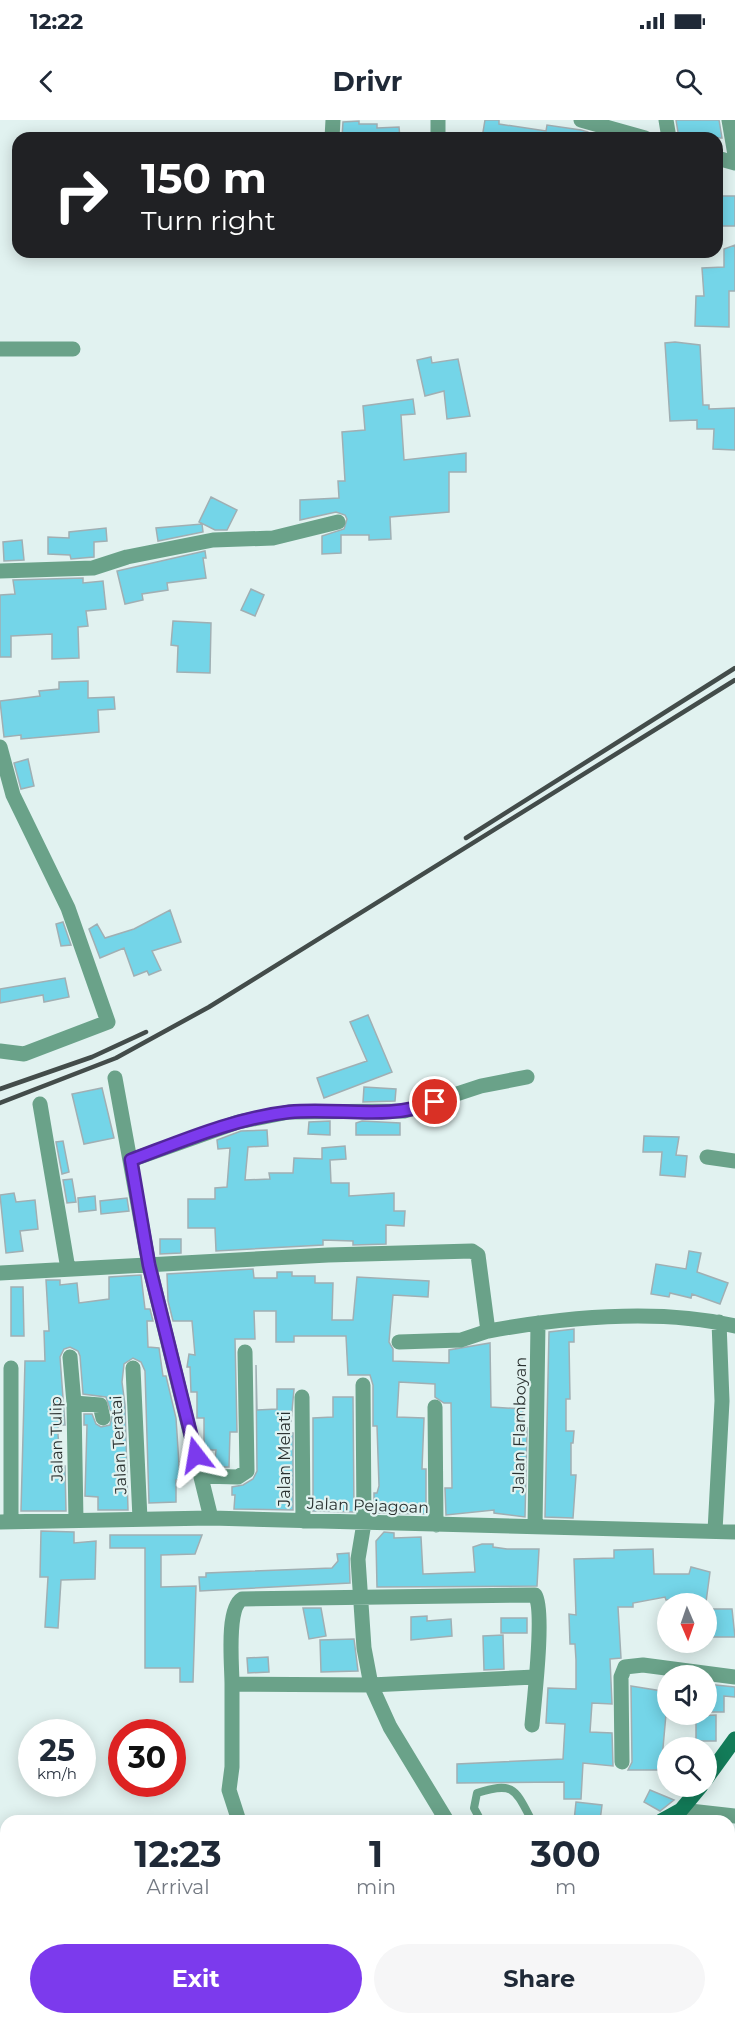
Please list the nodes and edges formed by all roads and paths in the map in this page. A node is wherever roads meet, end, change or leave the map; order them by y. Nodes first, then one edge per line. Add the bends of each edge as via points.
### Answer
1 (581, 120) edge
2 (729, 120) edge
3 (624, 132) edge
4 (735, 155) edge
5 (0, 349) edge
6 (74, 349) dead end
7 (338, 522) dead end
8 (0, 571) edge
9 (0, 747) edge
10 (0, 1051) edge
11 (527, 1077) dead end
12 (115, 1078) dead end
13 (40, 1104) dead end
14 (707, 1157) dead end
15 (131, 1160) junction
16 (735, 1161) edge
17 (149, 1265) junction
18 (68, 1269) junction
19 (0, 1273) edge
20 (719, 1322) junction
21 (538, 1323) junction
22 (735, 1326) edge
23 (488, 1331) junction
24 (399, 1342) dead end
25 (245, 1352) dead end
26 (70, 1357) dead end
27 (11, 1368) dead end
28 (133, 1368) dead end
29 (363, 1385) dead end
30 (302, 1397) dead end
31 (74, 1403) junction
32 (435, 1407) dead end
33 (103, 1418) dead end
34 (201, 1476) junction
35 (211, 1518) junction
36 (140, 1519) junction
37 (76, 1521) junction
38 (303, 1521) junction
39 (6, 1522) edge
40 (364, 1523) junction
41 (436, 1525) junction
42 (535, 1527) junction
43 (715, 1531) junction
44 (735, 1532) edge
45 (359, 1596) junction
46 (535, 1677) junction
47 (735, 1677) edge
48 (232, 1684) junction
49 (371, 1685) junction
50 (532, 1725) dead end
51 (735, 1739) edge
52 (622, 1762) dead end
53 (717, 1764) edge
54 (692, 1797) edge
55 (681, 1810) junction
56 (236, 1815) edge
57 (443, 1815) edge
58 (477, 1815) edge
59 (529, 1815) edge
60 (672, 1815) edge
61 (726, 1815) edge

1 - 3 street
2 - 4 street
5 - 6 street
7 - 8 street via 273,538 213,540 93,568
9 - 10 street via 13,795 68,908 108,1022 24,1054
11 - 15 street via 481,1086 405,1111 289,1112 238,1122
12 - 15 street
13 - 18 street
14 - 16 street
15 - 17 street
17 - 18 street
17 - 23 street via 472,1251 478,1255
17 - 34 street
18 - 19 street
20 - 21 street via 657,1315
20 - 22 street
20 - 43 street via 722,1401
21 - 23 street
21 - 42 street, Jalan Flamboyan
23 - 24 street via 461,1340
25 - 34 street via 247,1471 238,1477
26 - 31 street, Jalan Tulip
27 - 39 street
28 - 36 street, Jalan Teratai
29 - 40 street
30 - 38 street, Jalan Melati
31 - 33 street via 100,1405
31 - 37 street, Jalan Tulip
32 - 41 street
34 - 35 street
35 - 36 street, Jalan Pejagoan
35 - 38 street, Jalan Pejagoan
36 - 37 street, Jalan Pejagoan
37 - 39 street, Jalan Pejagoan
38 - 40 street, Jalan Pejagoan
40 - 41 street, Jalan Pejagoan
40 - 45 street via 358,1544
41 - 42 street, Jalan Pejagoan
42 - 43 street, Jalan Pejagoan
43 - 44 street, Jalan Pejagoan
45 - 46 street via 535,1595 539,1607
45 - 48 street via 242,1599 236,1603 232,1616
45 - 49 street
46 - 49 street
46 - 50 street
47 - 52 street via 643,1665 625,1667 621,1677
48 - 49 street
48 - 56 street via 229,1790
49 - 57 street via 390,1727
51 - 53 main road
54 - 55 main road
55 - 60 main road
55 - 61 street
58 - 59 lane via 474,1808 477,1793 499,1786 517,1792

